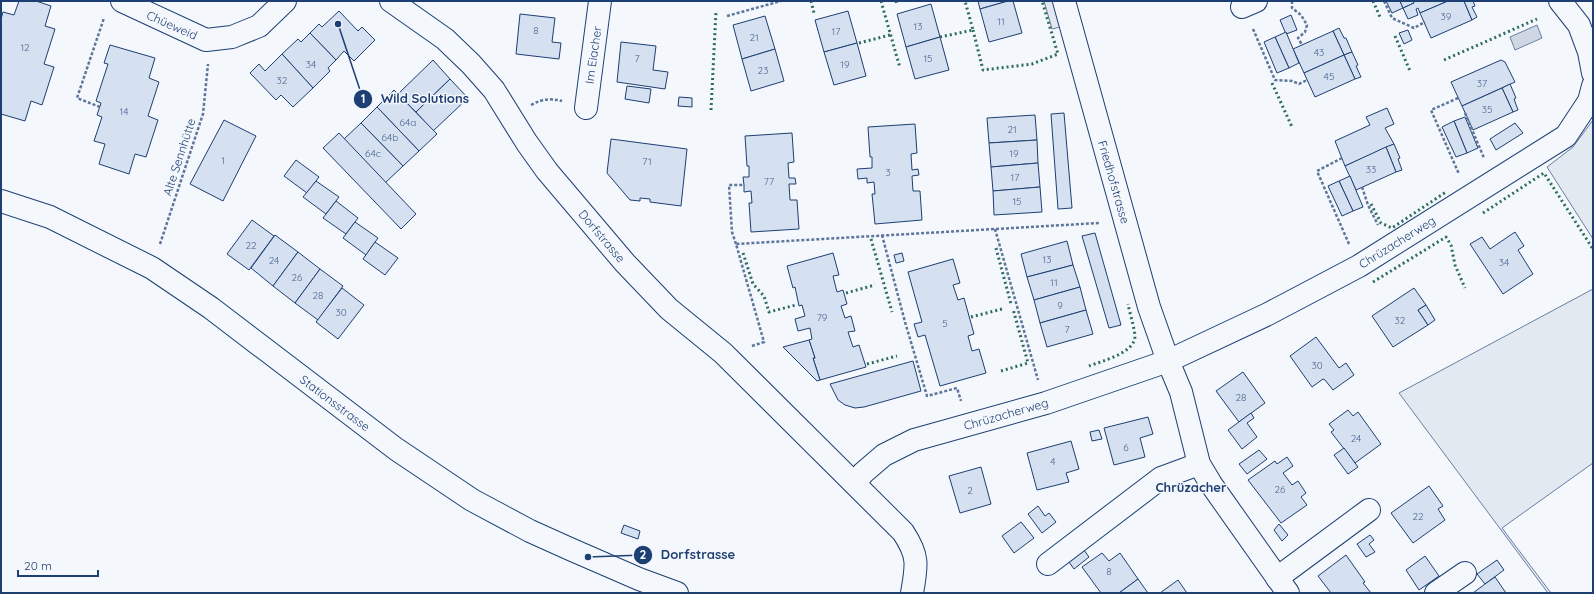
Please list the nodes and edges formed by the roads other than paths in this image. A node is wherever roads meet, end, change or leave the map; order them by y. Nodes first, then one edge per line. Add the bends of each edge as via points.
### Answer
1 (285, 1) edge
2 (391, 1) edge
3 (600, 1) edge
4 (1064, 1) edge
5 (1560, 1) edge
6 (113, 7) edge
7 (1593, 73) edge
8 (1593, 86) edge
9 (586, 108) dead end
10 (1, 201) edge
11 (1168, 361) junction
12 (1199, 464) junction
13 (855, 482) junction
14 (1369, 510) dead end
15 (1048, 564) dead end
16 (1465, 573) dead end
17 (1282, 586) edge
18 (677, 593) edge
19 (912, 593) edge
20 (1436, 593) edge

1 - 6 street, Chüeweid via 259,26 232,37 206,40
2 - 13 street, Dorfstrasse via 445,39 471,64 494,90 526,143 547,171 625,263 669,309 723,353
3 - 9 street, Im Eiacher
4 - 11 street, Friedhofstrasse via 1149,307
5 - 7 street via 1579,25 1589,52
8 - 11 street, Chrüzacherweg via 1589,101 1566,136 1359,266 1268,314
10 - 18 street, Stationsstrasse via 50,217 152,268 211,308 396,449 472,500 570,549
11 - 12 street via 1181,392
11 - 13 street, Chrüzacherweg via 1046,403 914,440 884,455
12 - 15 street via 1161,478
12 - 17 street
13 - 19 street, Dorfstrasse via 903,532 910,543 916,558
14 - 17 street
16 - 20 street

